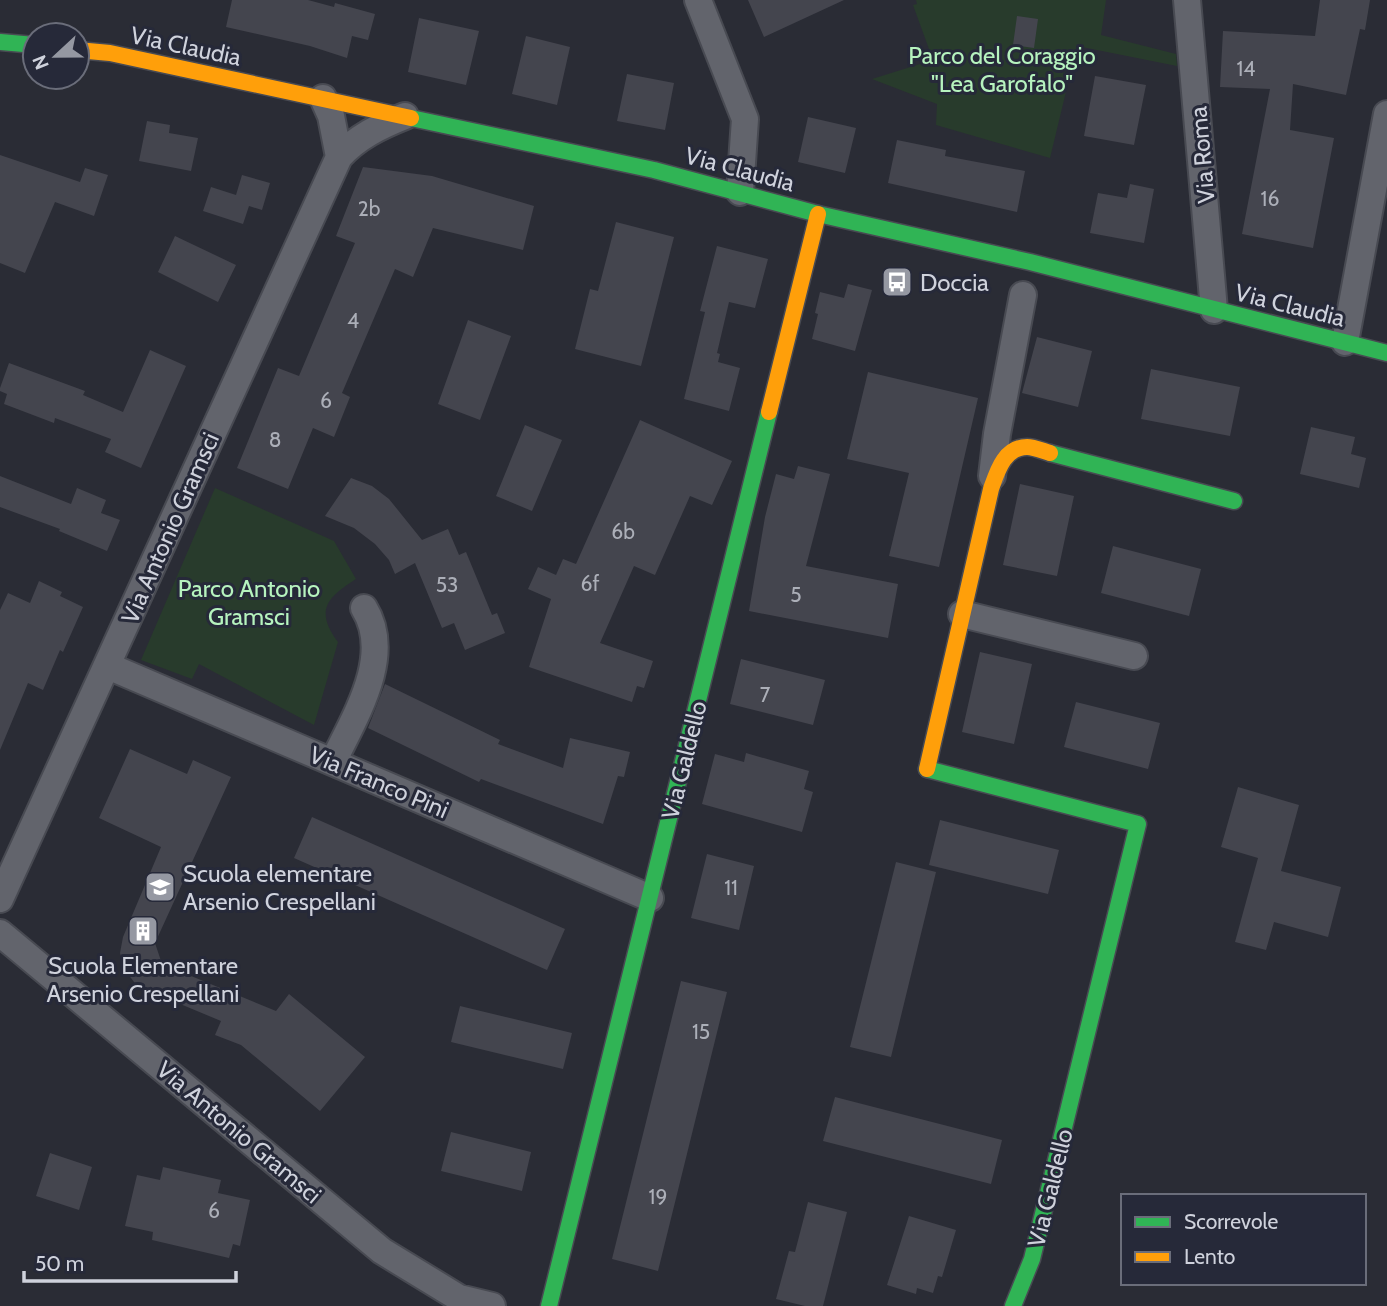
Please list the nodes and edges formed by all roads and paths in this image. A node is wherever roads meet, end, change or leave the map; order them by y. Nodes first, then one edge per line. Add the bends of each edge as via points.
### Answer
1 (698, 0) edge
2 (1186, 0) edge
3 (0, 42) edge
4 (21, 44) edge
5 (91, 51) edge
6 (323, 98) junction
7 (1387, 114) edge
8 (405, 116) junction
9 (339, 157) junction
10 (740, 191) junction
11 (818, 214) junction
12 (1023, 295) dead end
13 (1214, 310) junction
14 (1345, 342) junction
15 (1387, 352) edge
16 (991, 489) junction
17 (1234, 501) dead end
18 (365, 608) dead end
19 (962, 614) junction
20 (1134, 656) dead end
21 (108, 666) junction
22 (333, 762) junction
23 (650, 898) junction
24 (0, 899) edge
25 (0, 933) edge
26 (492, 1306) edge
27 (549, 1306) edge
28 (1013, 1306) edge

1 - 10 street via 745,118
2 - 13 street, Via Roma
3 - 4 street
5 - 6 street, Via Claudia
6 - 8 street, Via Claudia
6 - 9 street
7 - 14 street
8 - 9 street via 366,134
8 - 10 street, Via Claudia
9 - 21 street, Via Antonio Gramsci
10 - 11 street, Via Claudia
11 - 13 street, Via Claudia
11 - 23 street, Via Galdello
12 - 16 street, Via Galdello
13 - 14 street, Via Claudia
14 - 15 street, Via Claudia
16 - 17 street, Via Galdello via 1003,456 1027,447
16 - 19 street, Via Galdello
18 - 22 street via 375,641 372,670
19 - 20 street
19 - 28 street, Via Galdello via 926,769 1138,824 1032,1259
21 - 22 street, Via Franco Pini
21 - 24 street, Via Antonio Gramsci
22 - 23 street, Via Franco Pini
23 - 27 street, Via Galdello
25 - 26 street, Via Antonio Gramsci via 382,1251 459,1298

